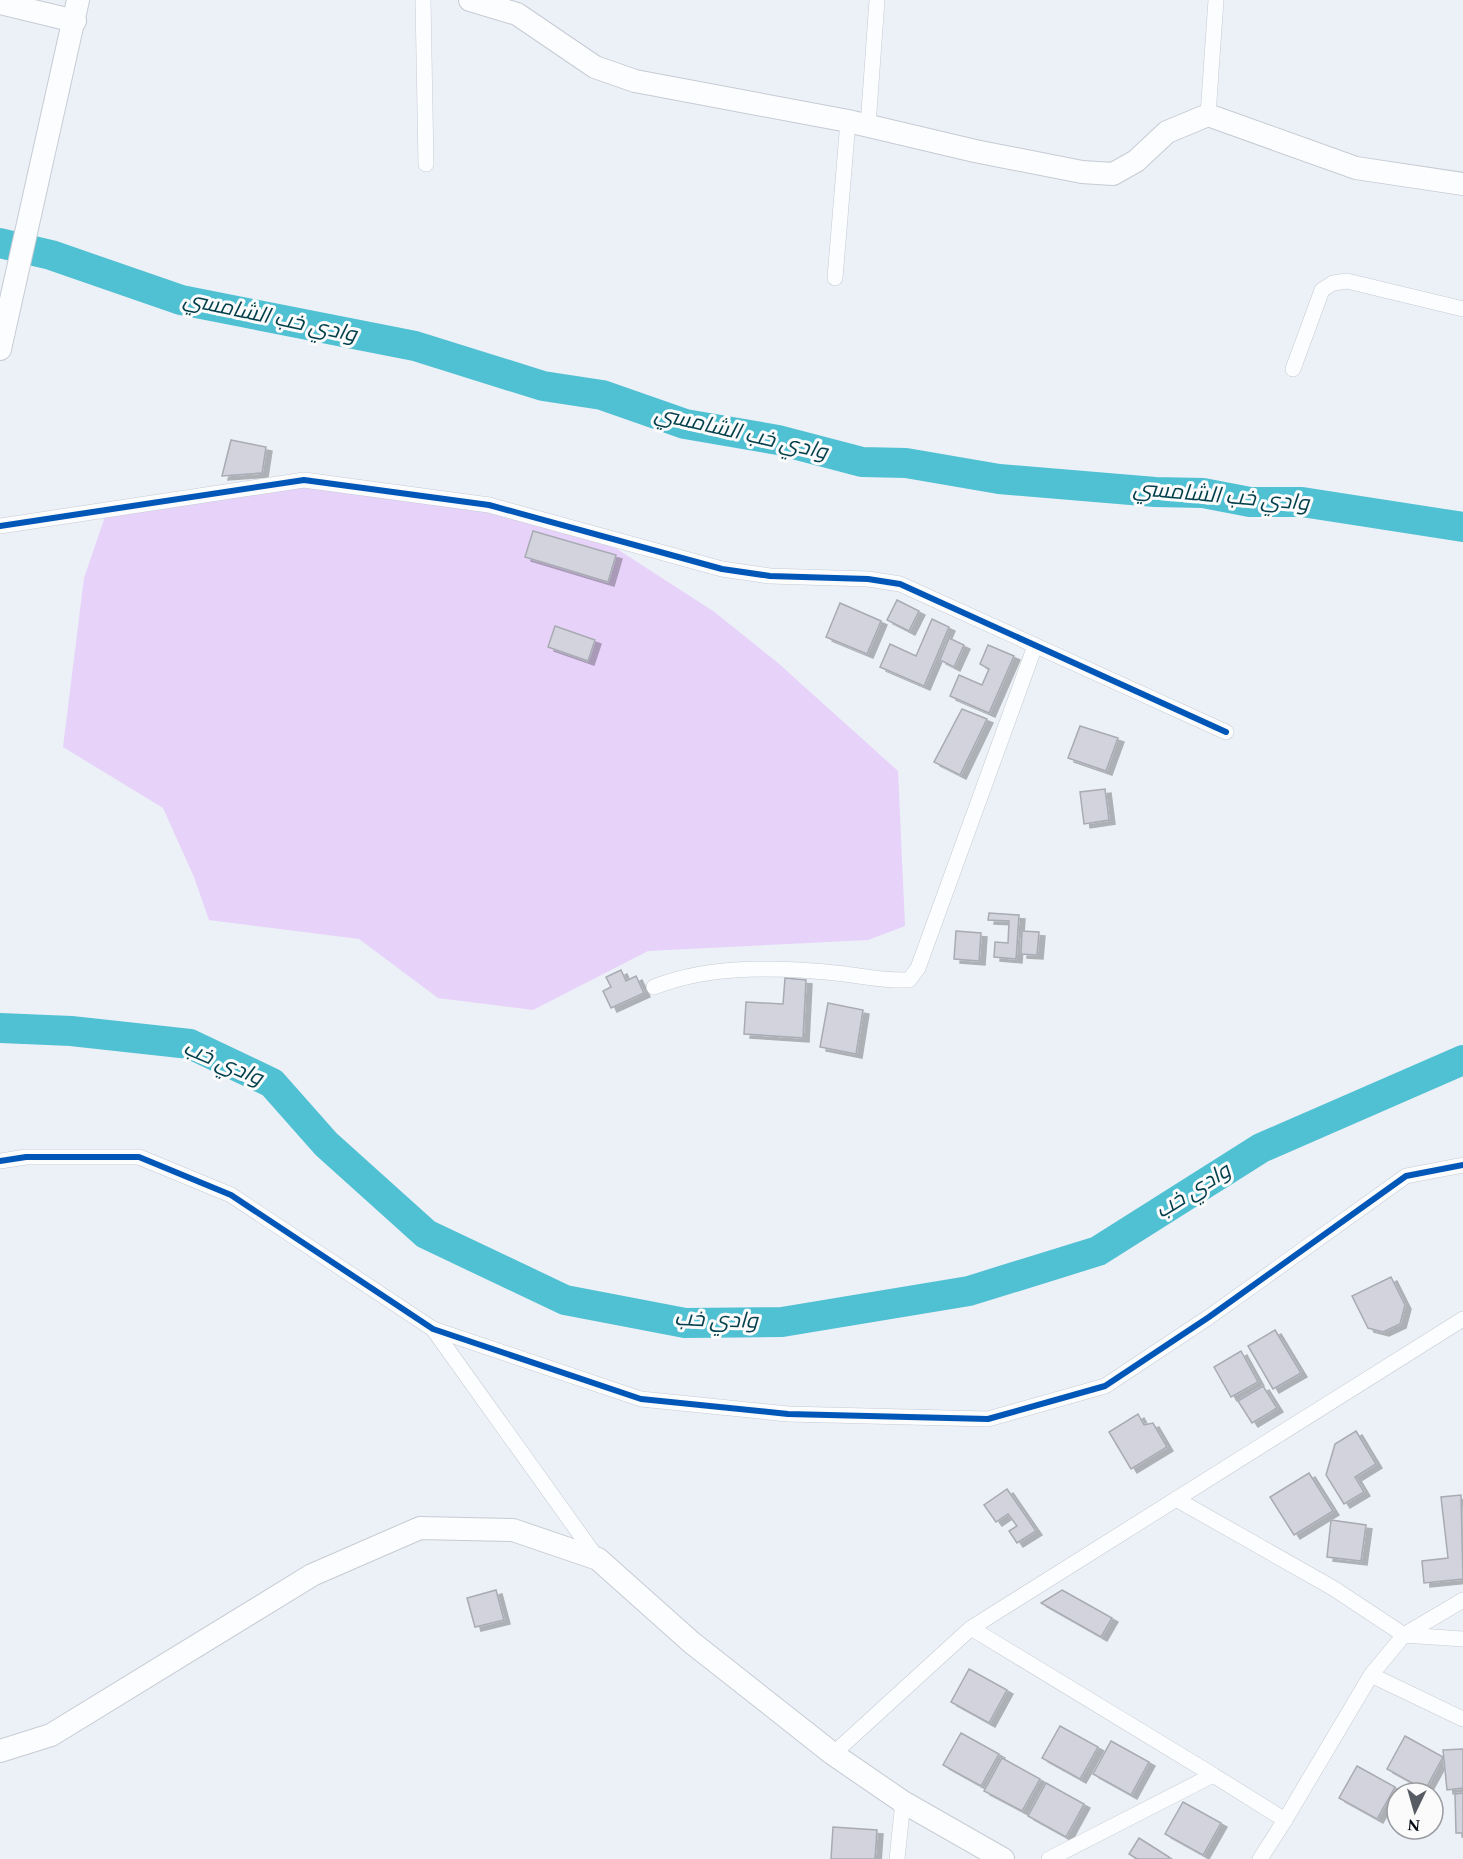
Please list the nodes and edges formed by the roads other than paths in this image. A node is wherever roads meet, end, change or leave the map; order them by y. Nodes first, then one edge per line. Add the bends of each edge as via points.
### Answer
1 (423, 0) edge
2 (470, 0) edge
3 (877, 0) edge
4 (1216, 0) edge
5 (0, 3) edge
6 (76, 10) edge
7 (1208, 115) junction
8 (858, 124) junction
9 (426, 164) dead end
10 (1463, 184) edge
11 (835, 278) dead end
12 (1463, 309) edge
13 (0, 349) edge
14 (1293, 369) dead end
15 (0, 526) edge
16 (1035, 646) junction
17 (1227, 732) dead end
18 (654, 987) dead end
19 (0, 1161) edge
20 (1463, 1166) edge
21 (1463, 1319) edge
22 (433, 1329) junction
23 (1176, 1499) junction
24 (598, 1559) junction
25 (1463, 1600) edge
26 (971, 1628) junction
27 (1404, 1635) junction
28 (1463, 1639) edge
29 (1371, 1675) junction
30 (1463, 1719) edge
31 (0, 1751) edge
32 (833, 1754) junction
33 (1213, 1775) junction
34 (903, 1802) junction
35 (1285, 1820) junction
36 (897, 1859) edge
37 (1003, 1859) edge
38 (1050, 1859) edge
39 (1260, 1859) edge

1 - 9 street
2 - 8 street via 517,14 595,67 634,81
3 - 8 street
4 - 7 street
5 - 6 street
6 - 13 street
7 - 8 street via 1167,132 1136,161 1113,174 1037,164
7 - 10 street via 1356,168
8 - 11 street
12 - 14 street via 1347,281 1333,283 1322,290
15 - 16 street via 304,480 489,505 722,569 900,584
16 - 17 street
16 - 18 street via 918,968 909,980 762,970 682,976
19 - 22 street via 26,1157 139,1157 231,1195
20 - 22 street via 1406,1176 1105,1386 988,1419 788,1414 641,1399
21 - 23 street
22 - 24 street
23 - 26 street
23 - 27 street via 1333,1588
24 - 31 street via 513,1530 420,1527 312,1575 51,1735
24 - 32 street via 691,1642
25 - 27 street
26 - 32 street
26 - 33 street
27 - 28 street
27 - 29 street
29 - 30 street
29 - 35 street
32 - 34 street
33 - 35 street
33 - 38 street
34 - 36 street
34 - 37 street
35 - 39 street

